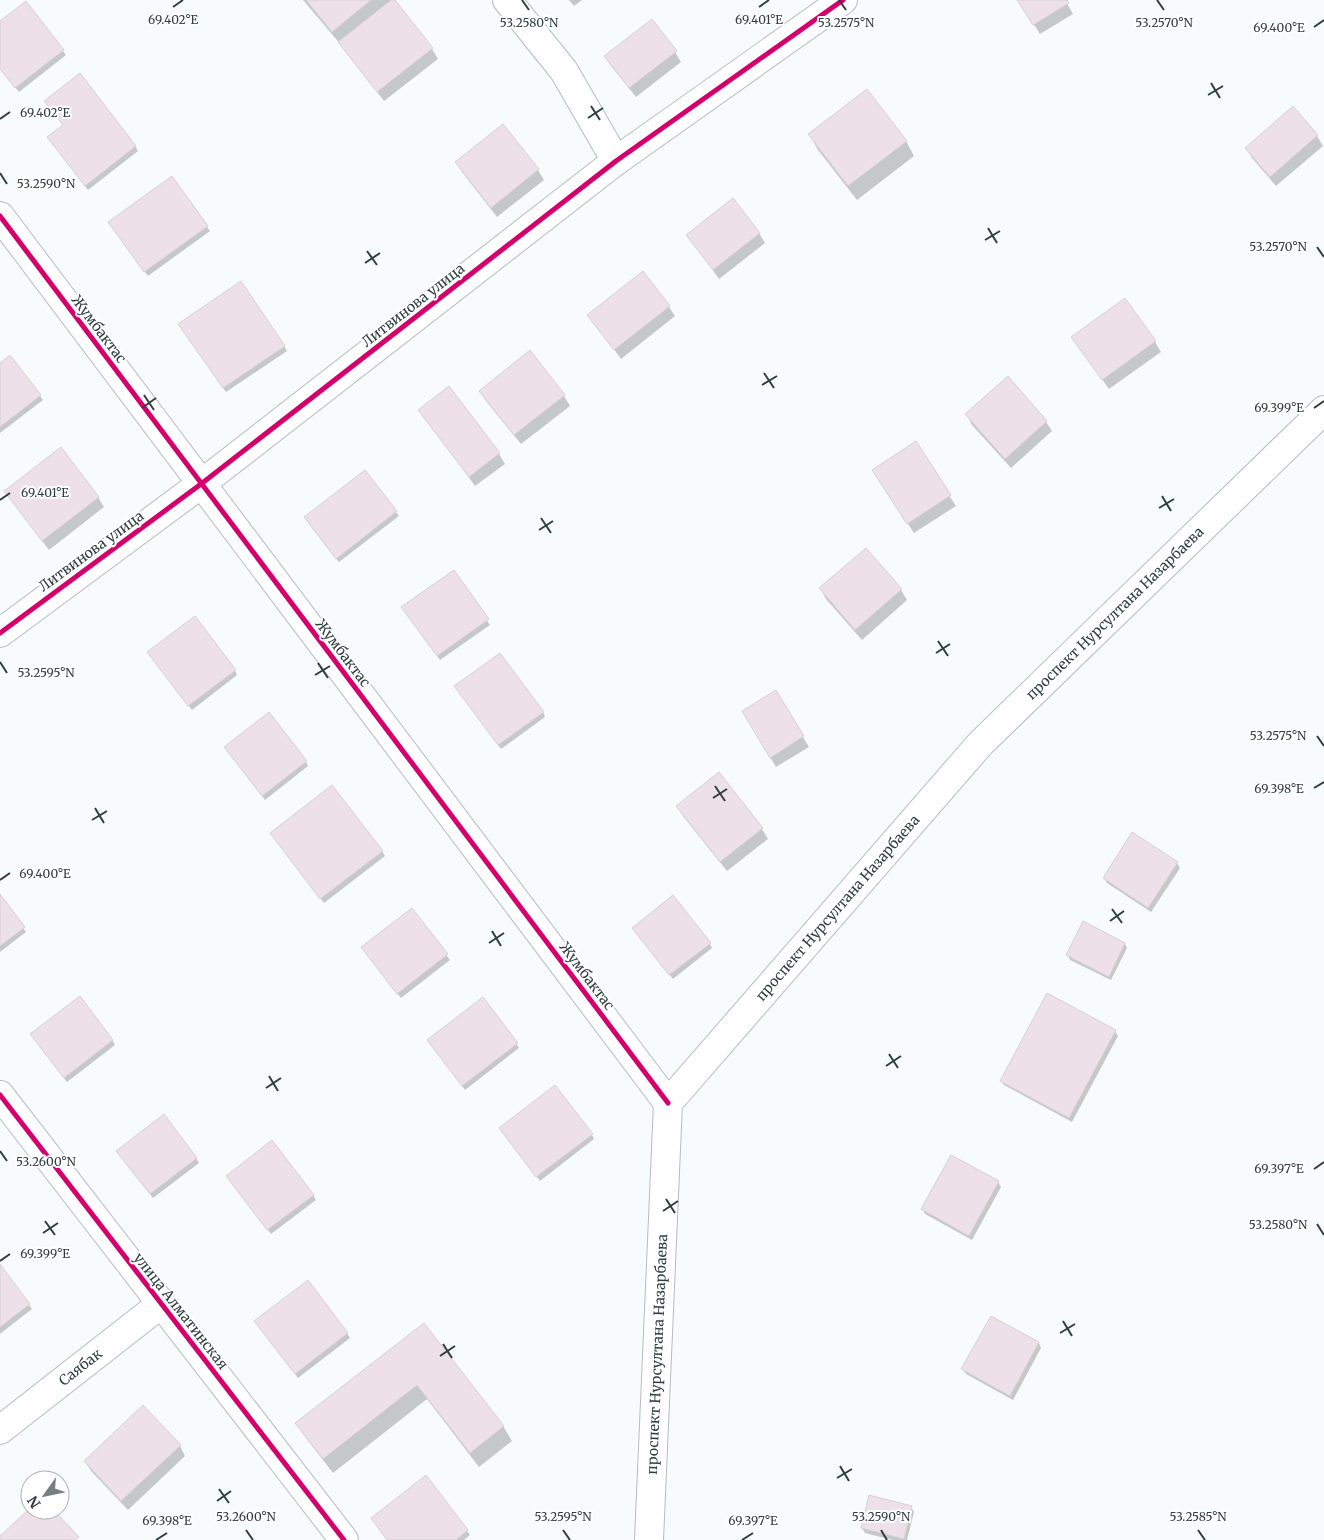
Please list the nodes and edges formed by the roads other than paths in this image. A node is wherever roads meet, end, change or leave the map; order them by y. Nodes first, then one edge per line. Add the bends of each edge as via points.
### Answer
1 (507, 0) edge
2 (843, 0) edge
3 (616, 161) junction
4 (0, 216) edge
5 (1324, 410) edge
6 (201, 484) junction
7 (0, 633) edge
8 (0, 1095) edge
9 (668, 1103) junction
10 (161, 1304) junction
11 (0, 1430) edge
12 (344, 1540) edge
13 (649, 1540) edge

1 - 3 street via 564,71
2 - 3 street, Литвинова улица
3 - 6 street, Литвинова улица
4 - 6 street, Жумбактас
5 - 9 street, проспект Нурсултана Назарбаева via 980,744
6 - 7 street, Литвинова улица
6 - 9 street, Жумбактас
8 - 10 street, улица Алматинская
9 - 13 street, проспект Нурсултана Назарбаева
10 - 11 street, Саябак
10 - 12 street, улица Алматинская

